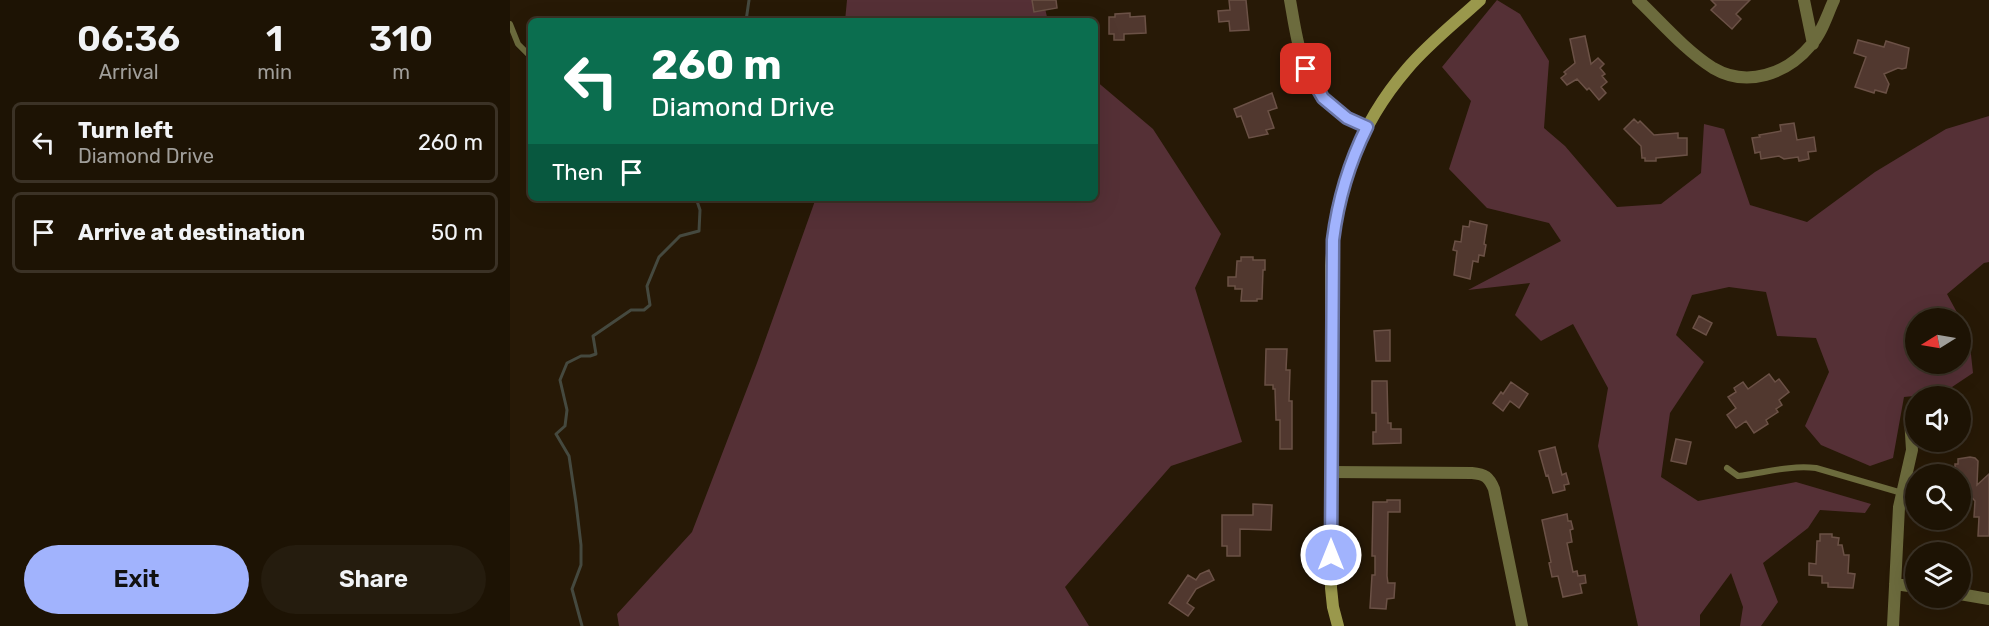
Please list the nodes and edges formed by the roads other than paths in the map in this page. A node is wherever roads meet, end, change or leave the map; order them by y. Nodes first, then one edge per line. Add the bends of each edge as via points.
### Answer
1 (1290, 0) edge
2 (1480, 0) edge
3 (1638, 0) edge
4 (1804, 0) edge
5 (1834, 0) edge
6 (510, 24) edge
7 (1813, 44) junction
8 (528, 54) edge
9 (1367, 127) junction
10 (1912, 452) edge
11 (1728, 468) dead end
12 (1331, 472) junction
13 (1902, 493) junction
14 (1895, 584) junction
15 (1905, 585) edge
16 (1971, 596) edge
17 (1989, 599) edge
18 (1338, 626) edge
19 (1522, 626) edge
20 (1893, 626) edge

1 - 9 street via 1306,69 1323,98 1347,118
2 - 9 main road via 1408,68
3 - 7 street via 1694,53 1735,77 1760,77 1781,71
4 - 7 street
5 - 7 street
6 - 8 lane via 518,44
9 - 12 main road via 1344,184 1333,240
10 - 13 street
11 - 13 lane via 1738,476 1808,467
12 - 18 main road via 1331,588
12 - 19 street via 1472,473 1490,478
13 - 14 street
14 - 15 street
14 - 20 street
16 - 17 street

